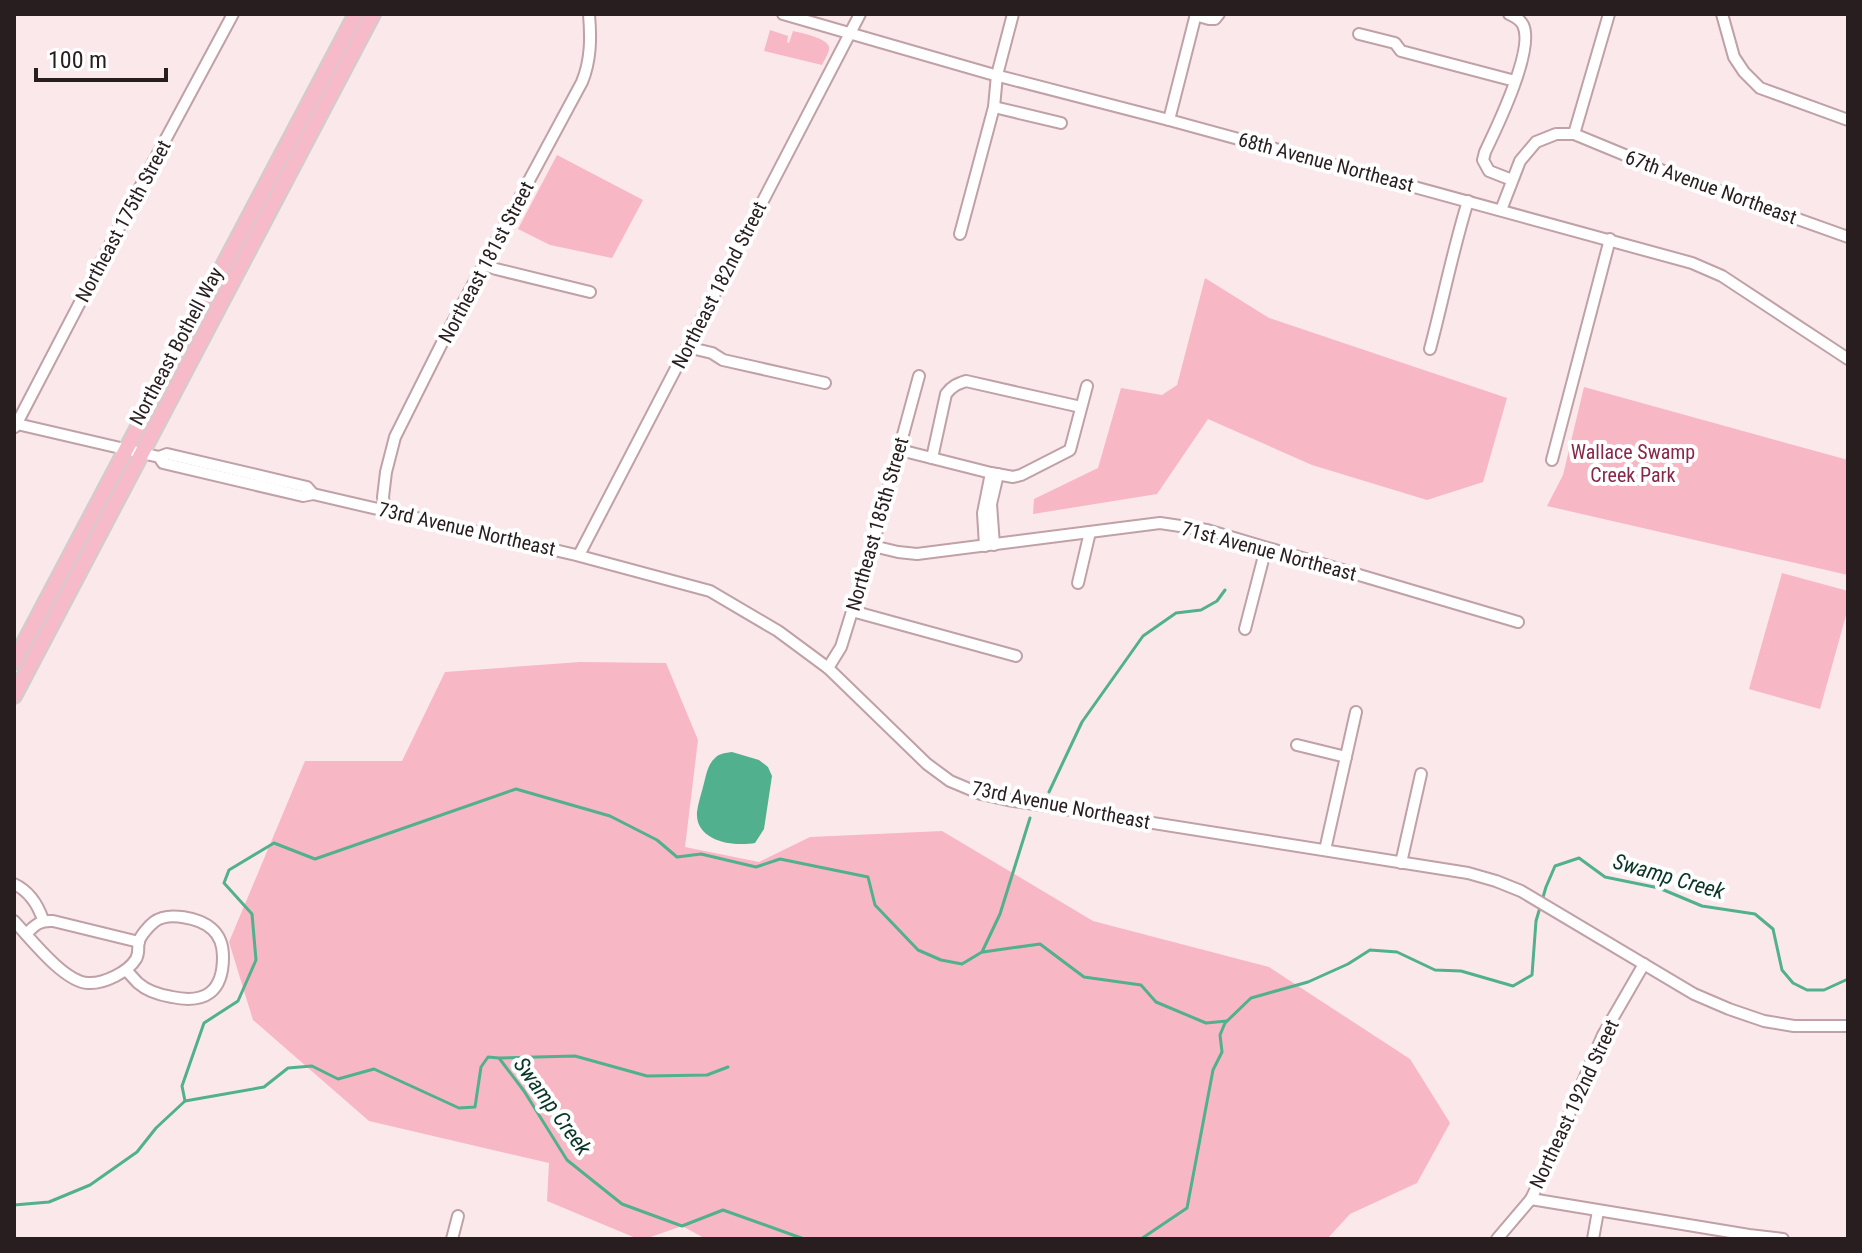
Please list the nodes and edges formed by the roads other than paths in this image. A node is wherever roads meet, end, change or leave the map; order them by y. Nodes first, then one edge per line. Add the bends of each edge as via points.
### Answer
1 (233, 14) edge
2 (356, 14) edge
3 (373, 14) edge
4 (589, 14) edge
5 (783, 14) edge
6 (860, 14) edge
7 (1013, 14) edge
8 (1219, 14) edge
9 (1509, 14) edge
10 (1609, 14) edge
11 (1722, 14) edge
12 (1195, 15) edge
13 (850, 32) junction
14 (1359, 34) dead end
15 (997, 75) junction
16 (1515, 81) junction
17 (994, 107) junction
18 (1169, 120) junction
19 (1848, 120) edge
20 (1061, 123) dead end
21 (1574, 134) junction
22 (1512, 180) junction
23 (1468, 201) junction
24 (1501, 210) junction
25 (960, 234) dead end
26 (1848, 237) edge
27 (1610, 239) junction
28 (485, 265) junction
29 (590, 292) dead end
30 (687, 347) junction
31 (1430, 349) dead end
32 (1848, 359) edge
33 (919, 376) dead end
34 (825, 383) dead end
35 (1087, 386) dead end
36 (1081, 407) junction
37 (15, 426) edge
38 (125, 449) junction
39 (900, 450) junction
40 (142, 453) junction
41 (932, 458) junction
42 (1552, 460) dead end
43 (994, 473) junction
44 (385, 511) junction
45 (1090, 532) junction
46 (873, 546) junction
47 (990, 546) junction
48 (1266, 548) junction
49 (579, 555) junction
50 (1078, 583) dead end
51 (852, 611) junction
52 (1518, 622) dead end
53 (1245, 629) dead end
54 (1016, 656) dead end
55 (14, 662) edge
56 (828, 668) junction
57 (14, 696) edge
58 (1356, 712) dead end
59 (1297, 745) dead end
60 (1346, 757) junction
61 (1421, 774) dead end
62 (1325, 850) junction
63 (1401, 863) junction
64 (14, 884) edge
65 (43, 920) junction
66 (14, 921) edge
67 (26, 934) junction
68 (139, 942) junction
69 (1644, 964) junction
70 (126, 970) junction
71 (1848, 1026) edge
72 (1531, 1199) junction
73 (1598, 1211) junction
74 (458, 1216) dead end
75 (1749, 1237) edge
76 (452, 1239) edge
77 (1497, 1239) edge
78 (1593, 1239) edge
79 (1783, 1239) edge

1 - 37 street, Northeast 175th Street
2 - 38 main road, Northeast Bothell Way
3 - 40 main road, Northeast Bothell Way
4 - 28 street, Northeast 181st Street via 589,62 579,91
5 - 13 street, 68th Avenue Northeast
6 - 13 street, Northeast 182nd Street
7 - 15 street
8 - 12 street via 1215,19
9 - 16 street via 1525,30
10 - 21 street
11 - 19 street via 1734,57 1760,88
12 - 18 street
13 - 15 street, 68th Avenue Northeast
13 - 30 street, Northeast 182nd Street
14 - 16 street via 1395,43 1401,51
15 - 17 street
15 - 18 street, 68th Avenue Northeast
16 - 22 street via 1483,160 1489,171
17 - 20 street
17 - 25 street
18 - 23 street, 68th Avenue Northeast
21 - 22 street via 1536,142
21 - 26 street, 67th Avenue Northeast
22 - 24 street
23 - 24 street, 68th Avenue Northeast
23 - 31 street
24 - 27 street, 68th Avenue Northeast
27 - 32 street, 68th Avenue Northeast via 1722,276
27 - 42 street
28 - 29 street
28 - 44 street, Northeast 181st Street via 395,437 386,472
30 - 34 street
30 - 49 street, Northeast 182nd Street
33 - 39 street, Northeast 185th Street
35 - 36 street
36 - 41 street via 966,381 946,394
36 - 43 street via 1070,450 1021,475
37 - 38 street, 73rd Avenue Northeast
38 - 40 street, 73rd Avenue Northeast
38 - 55 main road, Northeast Bothell Way
39 - 41 street
39 - 46 street, Northeast 185th Street
40 - 44 street, 73rd Avenue Northeast via 163,463
40 - 57 main road, Northeast Bothell Way
41 - 43 street
43 - 47 street via 983,513
44 - 49 street, 73rd Avenue Northeast
45 - 47 street, 71st Avenue Northeast
45 - 48 street, 71st Avenue Northeast via 1160,523
45 - 50 street
46 - 47 street, 71st Avenue Northeast via 917,554
46 - 51 street, Northeast 185th Street
48 - 52 street, 71st Avenue Northeast
48 - 53 street
49 - 56 street, 73rd Avenue Northeast via 710,591
51 - 54 street
51 - 56 street, Northeast 185th Street
56 - 62 street, 73rd Avenue Northeast via 927,764 973,791
58 - 60 street
59 - 60 street
60 - 62 street
61 - 63 street
62 - 63 street, 73rd Avenue Northeast
63 - 69 street, 73rd Avenue Northeast via 1496,881
64 - 65 street via 32,898
65 - 67 street
65 - 68 street
66 - 67 street
67 - 70 street via 81,982 103,982
68 - 70 street via 135,961
68 - 70 street via 159,918 183,918 211,928 223,954 217,985 211,994 186,1000 151,991
69 - 71 street, 73rd Avenue Northeast via 1694,994 1764,1021
69 - 72 street, Northeast 192nd Street via 1603,1035
72 - 73 street
72 - 77 street, Northeast 192nd Street
73 - 75 street
73 - 78 street
74 - 76 street
75 - 79 street

